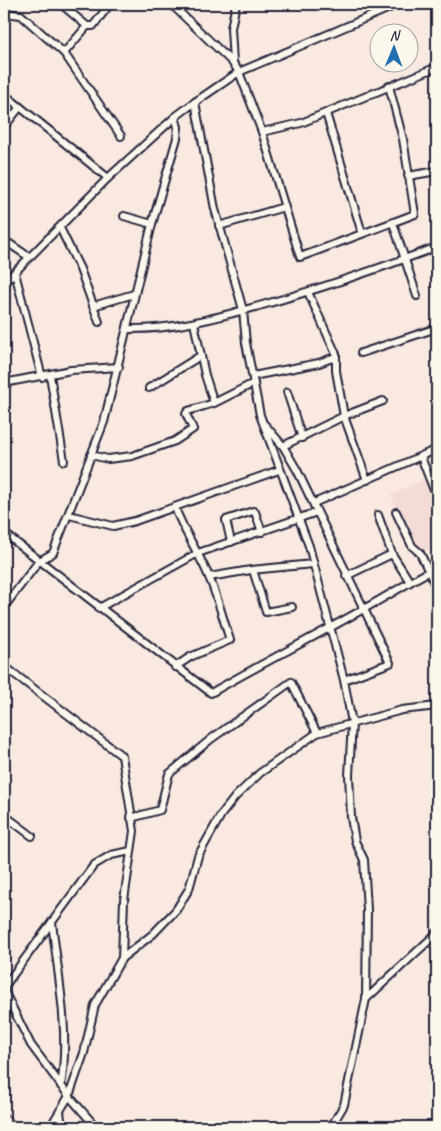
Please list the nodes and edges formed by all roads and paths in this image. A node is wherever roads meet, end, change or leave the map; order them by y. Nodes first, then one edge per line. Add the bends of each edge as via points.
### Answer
1 (61, 4) edge
2 (110, 4) edge
3 (171, 4) edge
4 (236, 4) edge
5 (399, 4) edge
6 (435, 4) edge
7 (437, 9) edge
8 (4, 13) edge
9 (87, 26) junction
10 (64, 52) junction
11 (233, 63) junction
12 (437, 67) edge
13 (239, 72) junction
14 (389, 86) junction
15 (4, 94) edge
16 (195, 102) junction
17 (20, 107) junction
18 (326, 113) junction
19 (175, 117) junction
20 (4, 128) edge
21 (262, 132) junction
22 (122, 136) dead end
23 (437, 171) edge
24 (408, 176) junction
25 (108, 178) junction
26 (284, 207) junction
27 (124, 216) dead end
28 (393, 223) junction
29 (152, 224) junction
30 (219, 226) junction
31 (60, 228) junction
32 (362, 233) junction
33 (4, 240) edge
34 (437, 247) edge
35 (29, 257) junction
36 (405, 259) junction
37 (15, 273) junction
38 (4, 283) edge
39 (308, 292) junction
40 (134, 294) junction
41 (417, 296) dead end
42 (93, 306) junction
43 (243, 310) junction
44 (99, 322) dead end
45 (194, 323) junction
46 (437, 328) edge
47 (127, 329) junction
48 (361, 353) dead end
49 (200, 356) junction
50 (335, 357) junction
51 (119, 367) junction
52 (46, 376) junction
53 (253, 379) junction
54 (4, 383) edge
55 (149, 388) dead end
56 (287, 392) dead end
57 (383, 401) dead end
58 (214, 403) junction
59 (344, 416) junction
60 (262, 422) junction
61 (302, 438) junction
62 (283, 446) junction
63 (437, 449) edge
64 (91, 455) junction
65 (421, 457) junction
66 (64, 461) dead end
67 (279, 470) junction
68 (367, 480) junction
69 (437, 498) edge
70 (314, 503) junction
71 (175, 508) junction
72 (317, 512) junction
73 (396, 512) dead end
74 (69, 515) junction
75 (378, 515) dead end
76 (299, 520) junction
77 (262, 532) junction
78 (4, 533) edge
79 (231, 542) junction
80 (198, 553) junction
81 (392, 554) junction
82 (39, 561) junction
83 (313, 564) junction
84 (437, 567) edge
85 (253, 570) junction
86 (430, 571) junction
87 (346, 576) junction
88 (209, 578) junction
89 (410, 582) junction
90 (437, 589) edge
91 (4, 607) edge
92 (292, 607) dead end
93 (99, 608) junction
94 (365, 610) junction
95 (330, 627) junction
96 (4, 666) edge
97 (176, 668) junction
98 (344, 680) junction
99 (437, 706) edge
100 (352, 723) junction
101 (317, 733) junction
102 (4, 814) edge
103 (131, 818) junction
104 (32, 836) dead end
105 (132, 851) junction
106 (52, 922) junction
107 (437, 933) edge
108 (122, 958) junction
109 (4, 987) edge
110 (4, 991) edge
111 (366, 999) junction
112 (61, 1086) junction
113 (69, 1096) junction
114 (60, 1111) junction
115 (4, 1118) edge
116 (14, 1127) edge
117 (50, 1127) edge
118 (62, 1127) edge
119 (96, 1127) edge
120 (331, 1127) edge

1 - 9 street
2 - 9 street via 93,26
3 - 11 street
4 - 11 street via 231,28
5 - 13 street
6 - 7 street
8 - 10 street via 21,15
9 - 10 street
10 - 22 street
11 - 13 street
12 - 14 street
13 - 16 street
13 - 21 street
14 - 18 street
14 - 24 street
15 - 17 street
16 - 19 street
16 - 30 street
17 - 20 street
17 - 25 street
18 - 21 street
18 - 32 street
19 - 25 street
19 - 29 street via 177,138
21 - 26 street
23 - 24 street
24 - 28 street via 415,214
25 - 31 street
26 - 30 street
26 - 32 street via 300,257
27 - 29 street
28 - 32 street
28 - 36 street
29 - 40 street
30 - 43 street
31 - 35 street
31 - 42 street
33 - 35 street
34 - 36 street
35 - 37 street
36 - 39 street
36 - 41 street
37 - 38 street
37 - 52 street
39 - 43 street
39 - 50 street via 332,343
40 - 42 street
40 - 47 street
42 - 44 street
43 - 45 street
43 - 53 street
45 - 47 street
45 - 49 street
46 - 48 street
47 - 51 street
49 - 55 street
49 - 58 street
50 - 53 street
50 - 59 street
51 - 52 street via 71,370
51 - 64 street
52 - 54 street
52 - 66 street
53 - 58 street
53 - 60 street
56 - 61 street
57 - 59 street
58 - 64 street via 188,411 186,414 193,429 175,441 118,460
59 - 61 street
59 - 68 street
60 - 62 street
60 - 67 street
61 - 62 street
62 - 70 street
63 - 65 street
64 - 74 street
65 - 68 street
65 - 69 street
67 - 71 street
67 - 76 street
68 - 70 street
70 - 72 street
71 - 74 street via 113,526
71 - 80 street
72 - 76 street
72 - 87 street
73 - 86 street via 412,546
74 - 82 street via 54,553
75 - 81 street
76 - 77 street
76 - 83 street
77 - 79 street
77 - 79 street via 253,511 226,520
78 - 82 street
79 - 80 street
80 - 88 street
80 - 93 street
81 - 87 street
81 - 89 street
82 - 91 street
82 - 93 street
83 - 85 street
83 - 95 street
84 - 86 street
85 - 88 street
85 - 92 street via 266,612
86 - 89 street
86 - 90 street
87 - 94 street
88 - 97 street via 230,640
89 - 94 street
93 - 97 street
94 - 95 street
94 - 98 street via 390,663
95 - 97 street via 210,693
95 - 98 street
96 - 103 street via 122,756
98 - 100 street
99 - 100 street via 402,710
100 - 101 street
100 - 111 street via 351,817 355,841 364,860
101 - 103 street via 291,682 210,739 169,774 160,810
101 - 108 street via 260,773 235,797 206,840 189,889 176,910
102 - 104 street
103 - 105 street via 134,831
105 - 106 street via 112,855 94,865
105 - 108 street via 124,900
106 - 109 street
106 - 112 street via 65,1034 66,1058
107 - 111 street
108 - 113 street via 95,1005 84,1053
110 - 112 street via 31,1045
111 - 120 street via 344,1105
112 - 113 street
113 - 114 street
113 - 119 street
114 - 117 street
114 - 118 street
115 - 116 street

